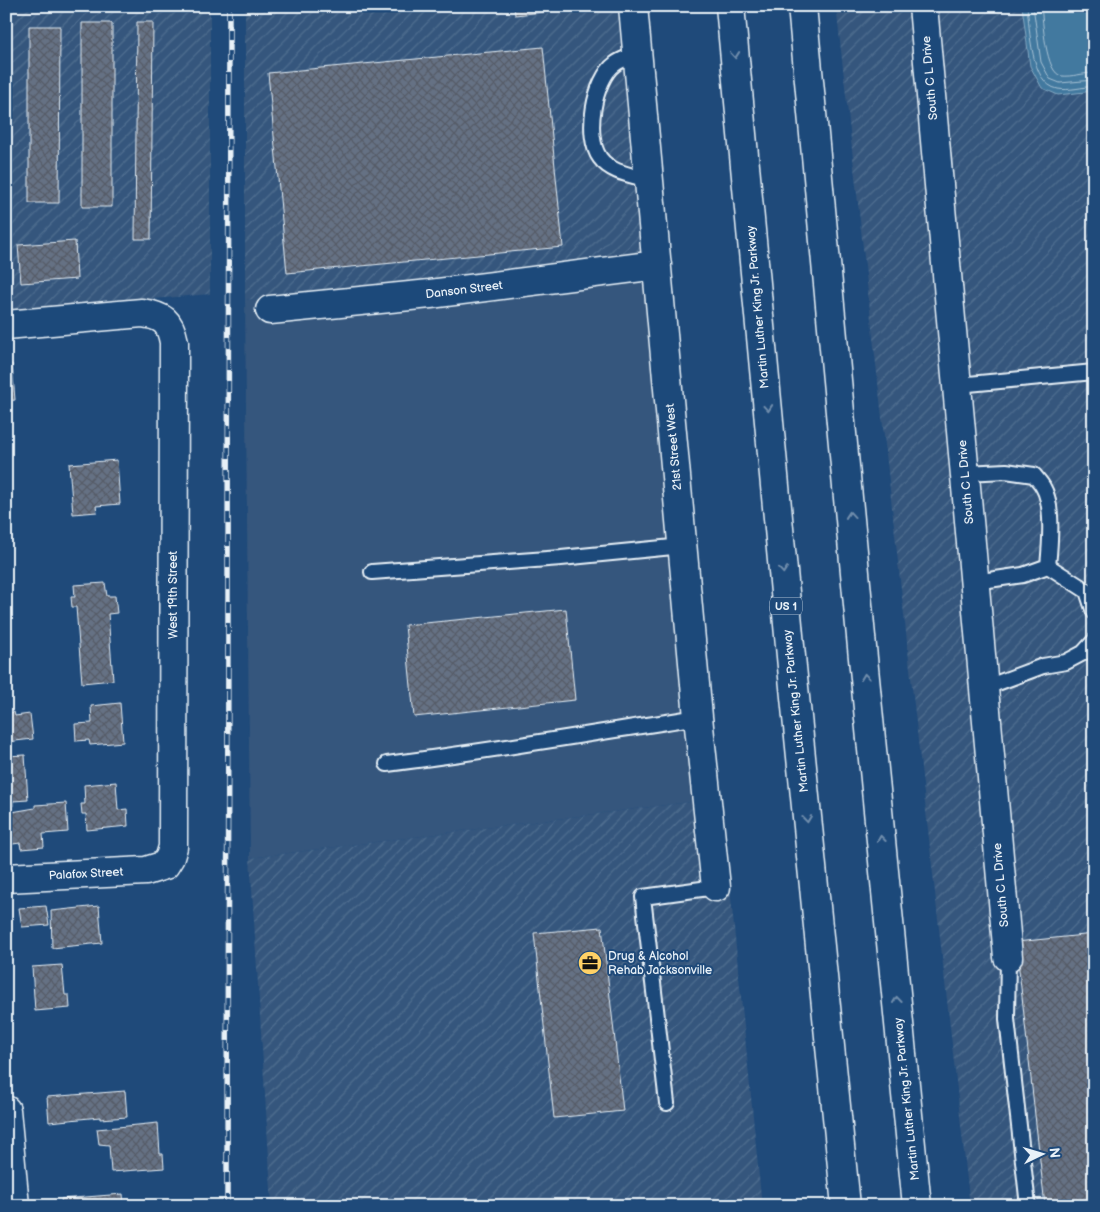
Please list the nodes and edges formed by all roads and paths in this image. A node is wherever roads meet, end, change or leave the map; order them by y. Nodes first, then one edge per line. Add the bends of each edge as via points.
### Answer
1 (633, 6) edge
2 (730, 6) edge
3 (802, 6) edge
4 (923, 6) edge
5 (637, 54) junction
6 (648, 180) junction
7 (657, 265) junction
8 (270, 310) dead end
9 (6, 326) edge
10 (1094, 372) edge
11 (958, 386) junction
12 (966, 473) junction
13 (683, 546) junction
14 (1048, 566) junction
15 (372, 572) dead end
16 (975, 582) junction
17 (1094, 612) edge
18 (1094, 641) edge
19 (1088, 652) edge
20 (984, 688) junction
21 (698, 717) junction
22 (387, 764) dead end
23 (165, 865) joint
24 (6, 878) edge
25 (716, 887) joint
26 (1008, 957) joint
27 (667, 1103) dead end
28 (6, 1110) edge
29 (15, 1206) edge
30 (846, 1206) edge
31 (918, 1206) edge
32 (1028, 1206) edge

1 - 5 main road, 21st Street West
2 -> 30 main road, Martin Luther King Jr. Parkway / US 1
31 -> 3 main road, Martin Luther King Jr. Parkway
4 - 11 main road, South C L Drive
5 - 6 main road, 21st Street West
5 - 6 lane via 614,64 601,82 594,107 593,139 600,158 616,171
6 - 7 main road, 21st Street West
7 - 8 main road, Danson Street via 430,294
7 - 13 main road, 21st Street West
9 - 23 main road, West 19th Street via 142,313 157,315 168,323 174,342 173,847
10 - 11 lane
11 - 12 main road, South C L Drive
12 - 14 lane via 1006,471 1034,475 1044,488 1050,512
12 - 16 main road, South C L Drive
13 - 15 lane
13 - 21 main road, 21st Street West
14 - 16 lane via 1023,575
14 - 17 lane via 1087,591
16 - 20 main road, South C L Drive
18 - 19 lane
19 - 20 lane
20 - 26 main road, South C L Drive
21 - 22 lane
21 - 25 main road, 21st Street West
23 - 24 main road, Palafox Street via 146,870
25 - 27 lane via 643,897
26 - 32 lane via 1006,1018
28 - 29 main road

